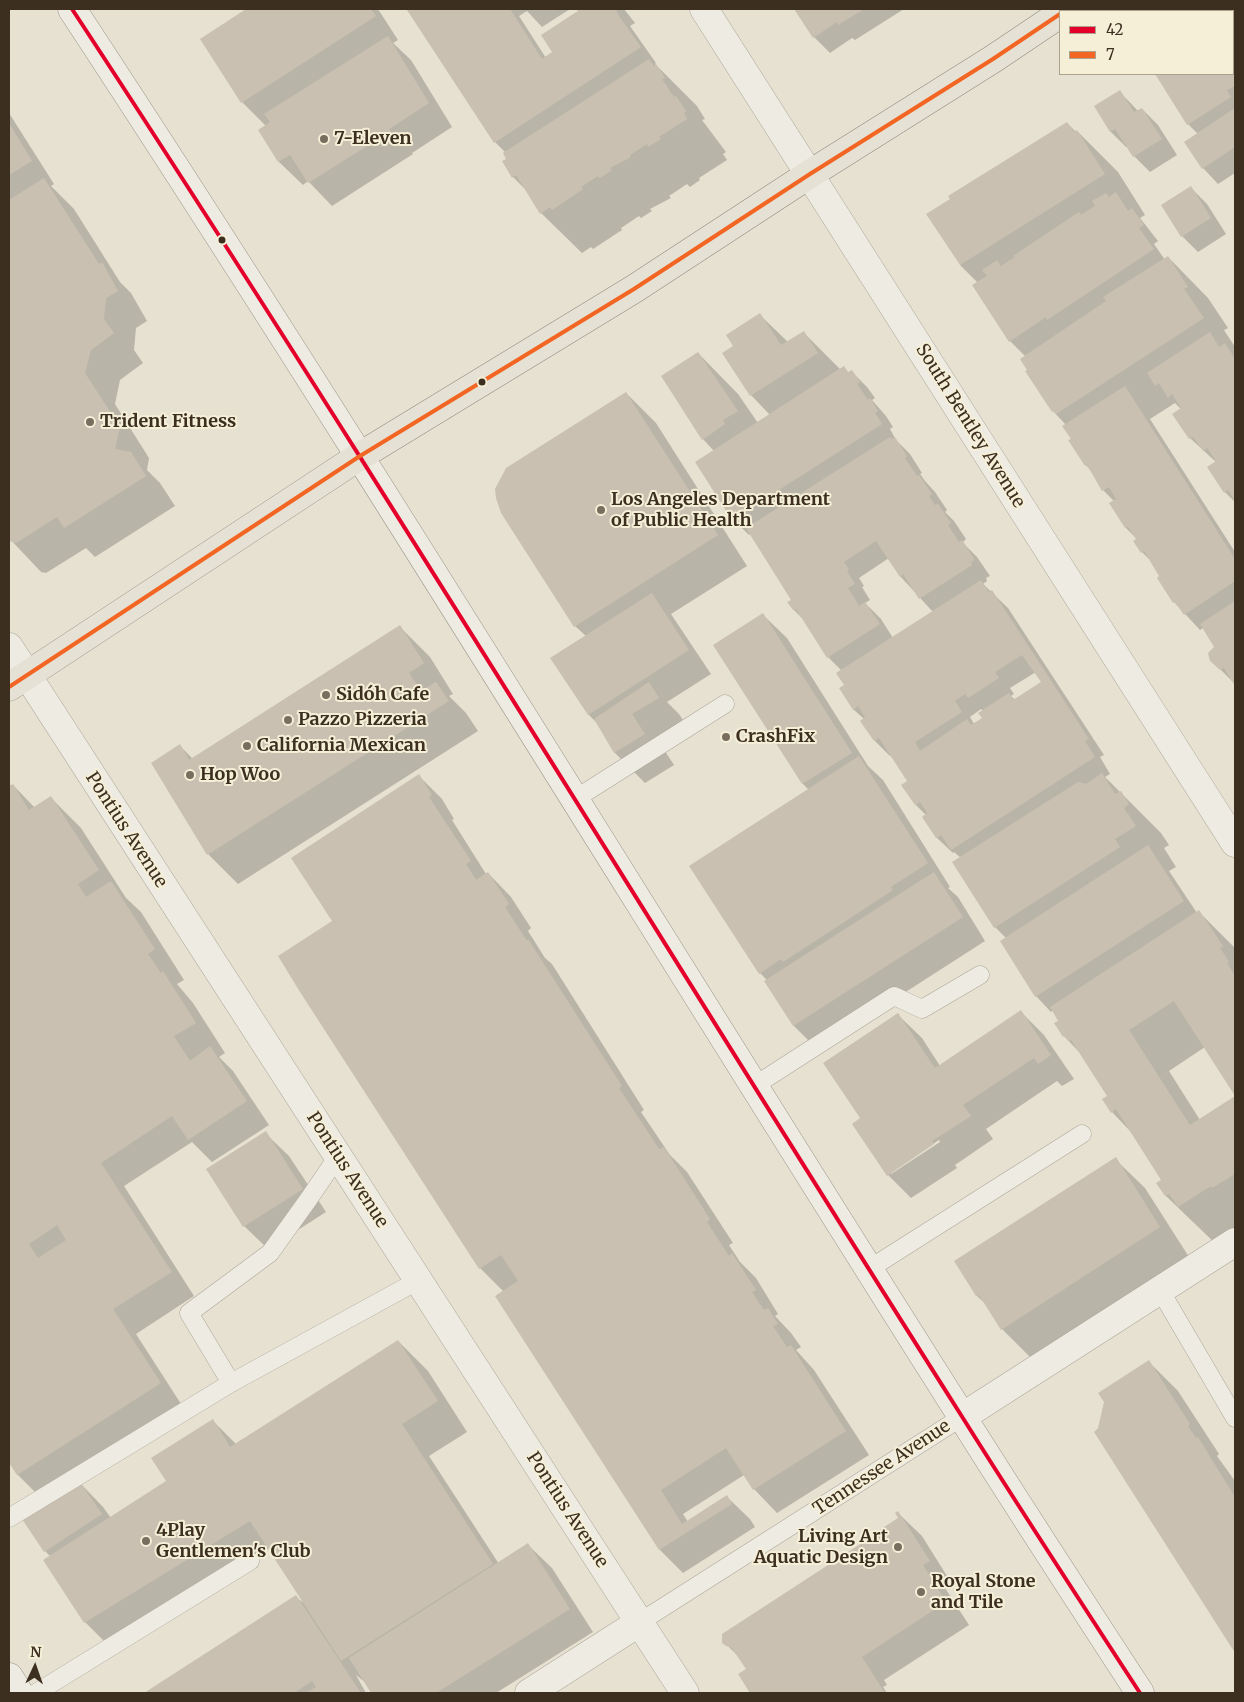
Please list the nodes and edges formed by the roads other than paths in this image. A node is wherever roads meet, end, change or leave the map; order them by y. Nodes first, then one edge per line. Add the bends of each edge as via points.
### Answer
1 (72, 9) edge
2 (704, 9) edge
3 (1059, 15) edge
4 (810, 174) junction
5 (360, 456) junction
6 (9, 647) edge
7 (18, 681) edge
8 (725, 704) dead end
9 (575, 799) junction
10 (1235, 843) edge
11 (980, 975) dead end
12 (754, 1086) junction
13 (1082, 1134) dead end
14 (338, 1156) junction
15 (1235, 1242) edge
16 (870, 1269) junction
17 (418, 1280) junction
18 (1160, 1290) junction
19 (231, 1383) junction
20 (962, 1417) junction
21 (1235, 1418) edge
22 (9, 1518) edge
23 (250, 1561) dead end
24 (640, 1622) junction
25 (9, 1677) edge
26 (19, 1693) edge
27 (36, 1693) edge
28 (529, 1693) edge
29 (686, 1693) edge
30 (1140, 1693) edge

1 - 5 street
2 - 4 street, South Bentley Avenue
3 - 4 main road
4 - 5 main road via 634,289
4 - 10 street, South Bentley Avenue
5 - 7 main road
5 - 9 street
6 - 7 street, Pontius Avenue
7 - 14 street, Pontius Avenue
8 - 9 lane
9 - 12 street
11 - 12 lane via 922,1009 894,996
12 - 16 street
13 - 16 lane
14 - 17 street, Pontius Avenue
14 - 19 lane via 270,1252 188,1313
15 - 18 street, Tennessee Avenue
16 - 20 street
17 - 19 lane
17 - 24 street, Pontius Avenue
18 - 20 street, Tennessee Avenue
18 - 21 lane
19 - 22 lane
20 - 24 lane, Tennessee Avenue
20 - 30 street
23 - 27 lane
24 - 28 street, Tennessee Avenue
24 - 29 street, Pontius Avenue
25 - 26 street

